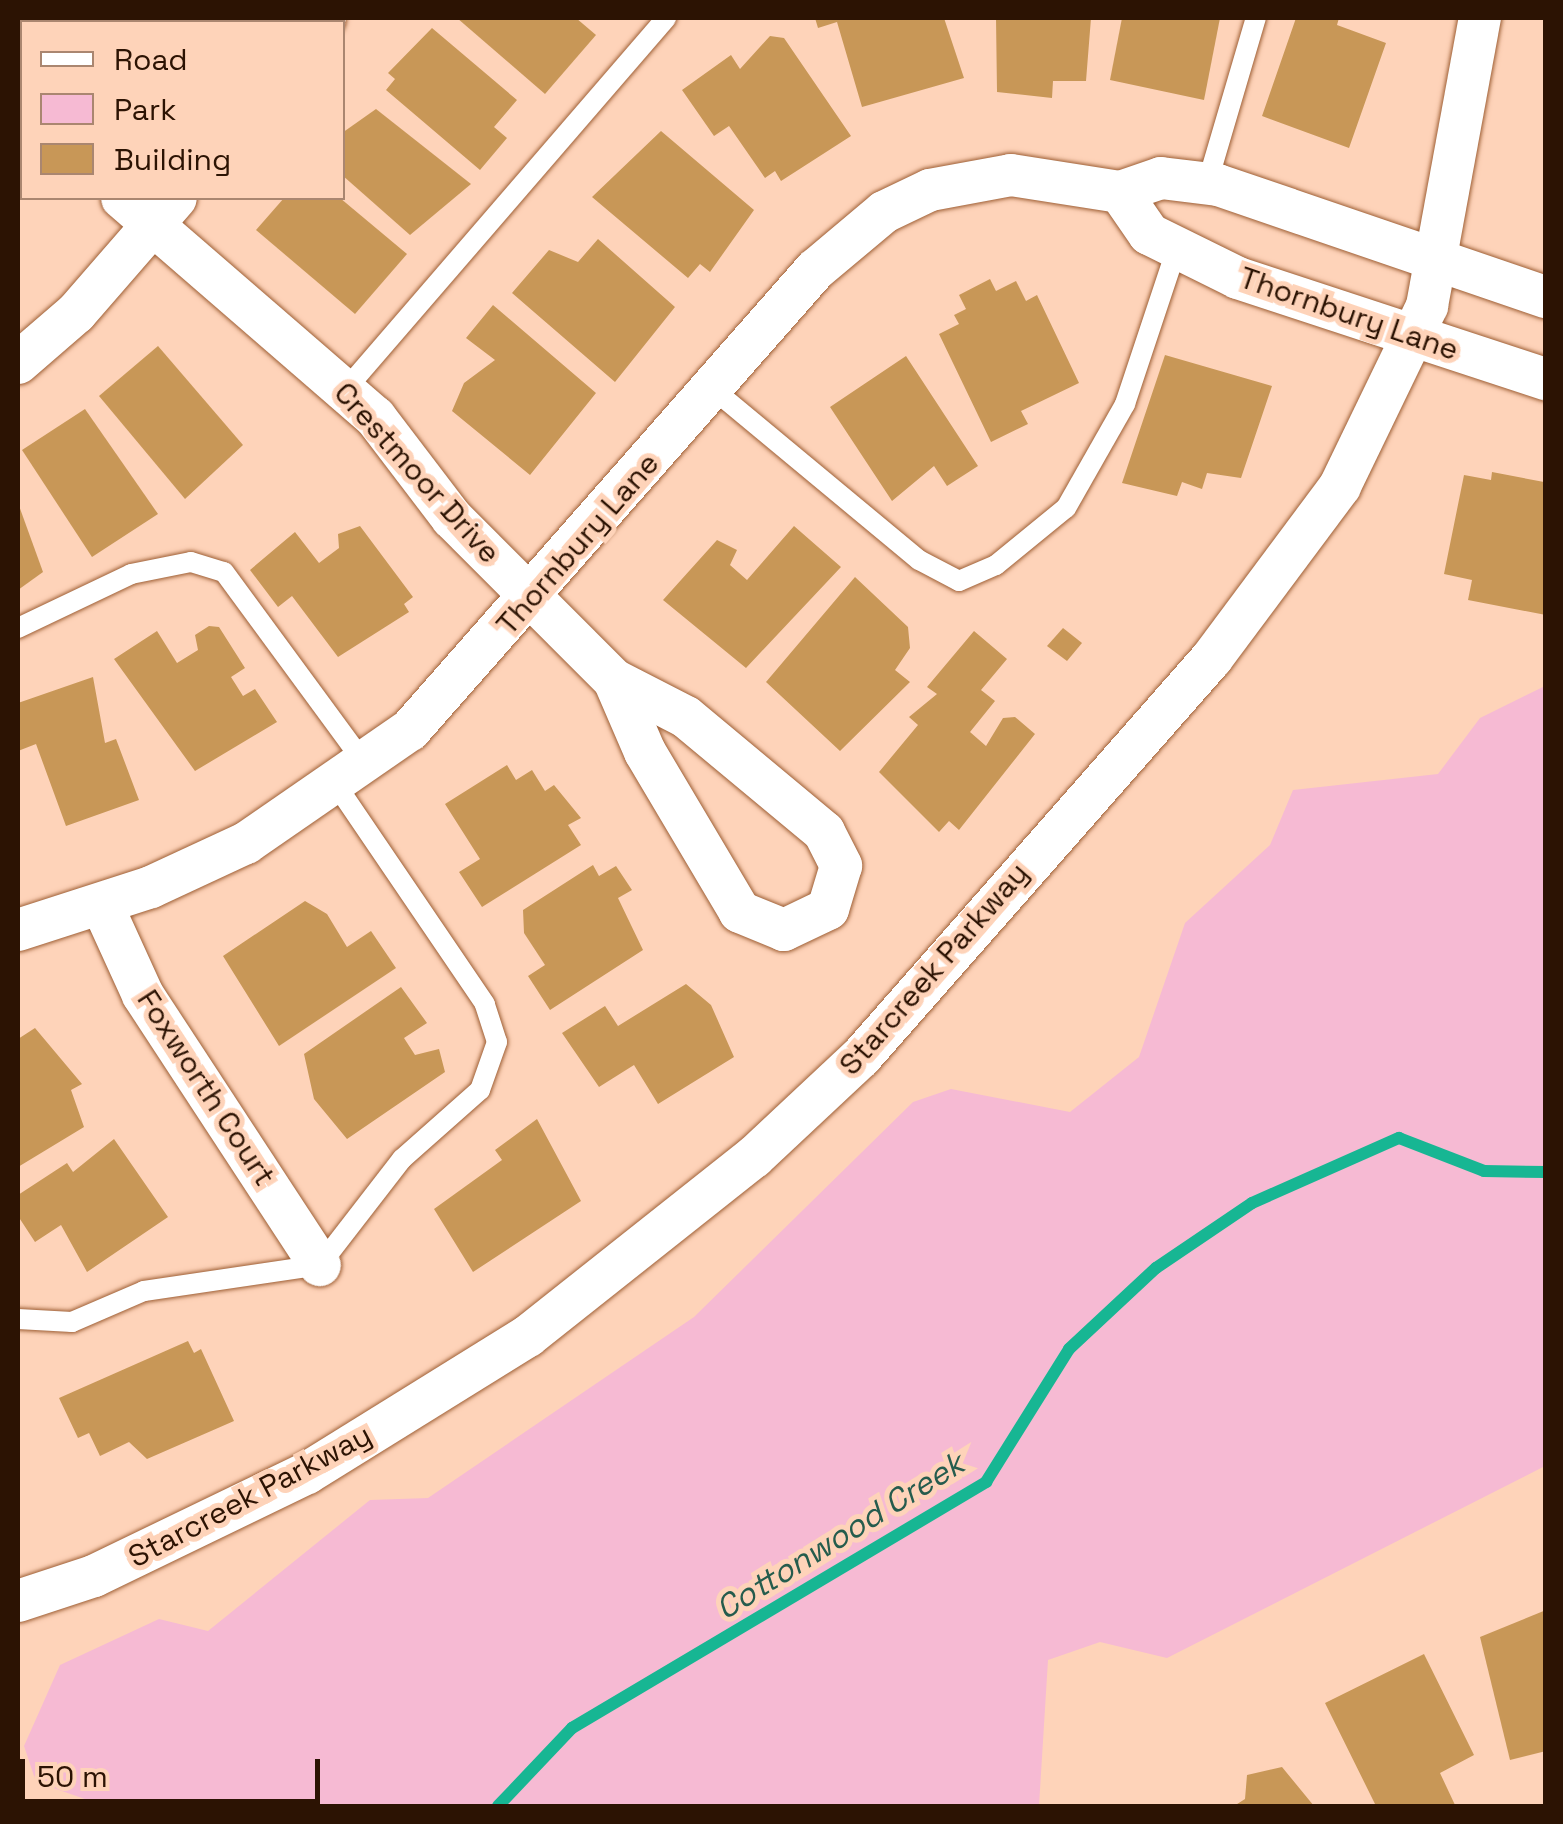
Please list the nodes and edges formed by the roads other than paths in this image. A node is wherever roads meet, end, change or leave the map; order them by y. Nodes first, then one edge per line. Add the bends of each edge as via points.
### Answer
1 (666, 18) edge
2 (1256, 18) edge
3 (1480, 18) edge
4 (1207, 184) junction
5 (1120, 192) junction
6 (150, 207) edge
7 (1177, 248) junction
8 (1437, 264) junction
9 (1546, 297) edge
10 (1411, 336) junction
11 (18, 363) edge
12 (1546, 379) edge
13 (713, 389) junction
14 (346, 390) junction
15 (533, 598) junction
16 (18, 628) edge
17 (614, 680) junction
18 (352, 776) junction
19 (102, 905) junction
20 (18, 930) edge
21 (320, 1265) junction
22 (18, 1318) edge
23 (18, 1602) edge

1 - 14 lane
2 - 4 lane
3 - 8 street, Starcreek Parkway
4 - 5 street, Thornbury Lane via 1161,178
4 - 8 street, Thornbury Lane via 1286,202
5 - 7 street, Thornbury Lane via 1149,234
5 - 13 street, Thornbury Lane via 1011,175 899,204 846,239
6 - 11 street via 76,313
6 - 14 street, Crestmoor Drive
7 - 10 street, Thornbury Lane
7 - 13 lane via 1125,404 1066,508 996,565 959,581 918,560
8 - 9 street, Thornbury Lane
8 - 10 street, Starcreek Parkway
10 - 12 street, Thornbury Lane
10 - 23 street, Starcreek Parkway via 1340,486 1212,658 861,1057 754,1157 528,1336 307,1473 94,1576
13 - 15 street, Thornbury Lane
14 - 15 street, Crestmoor Drive
15 - 17 street, Crestmoor Drive
15 - 18 street, Thornbury Lane
16 - 18 lane via 132,574 191,562 224,572
17 - 17 street, Crestmoor Drive via 645,752 740,912 784,930 828,909 841,866 824,832 686,717
18 - 19 street, Thornbury Lane via 246,843
18 - 21 lane via 466,972 498,1042 480,1090 402,1159
19 - 20 street, Thornbury Lane
19 - 21 street, Foxworth Court via 142,995
21 - 22 lane via 144,1290 72,1322

